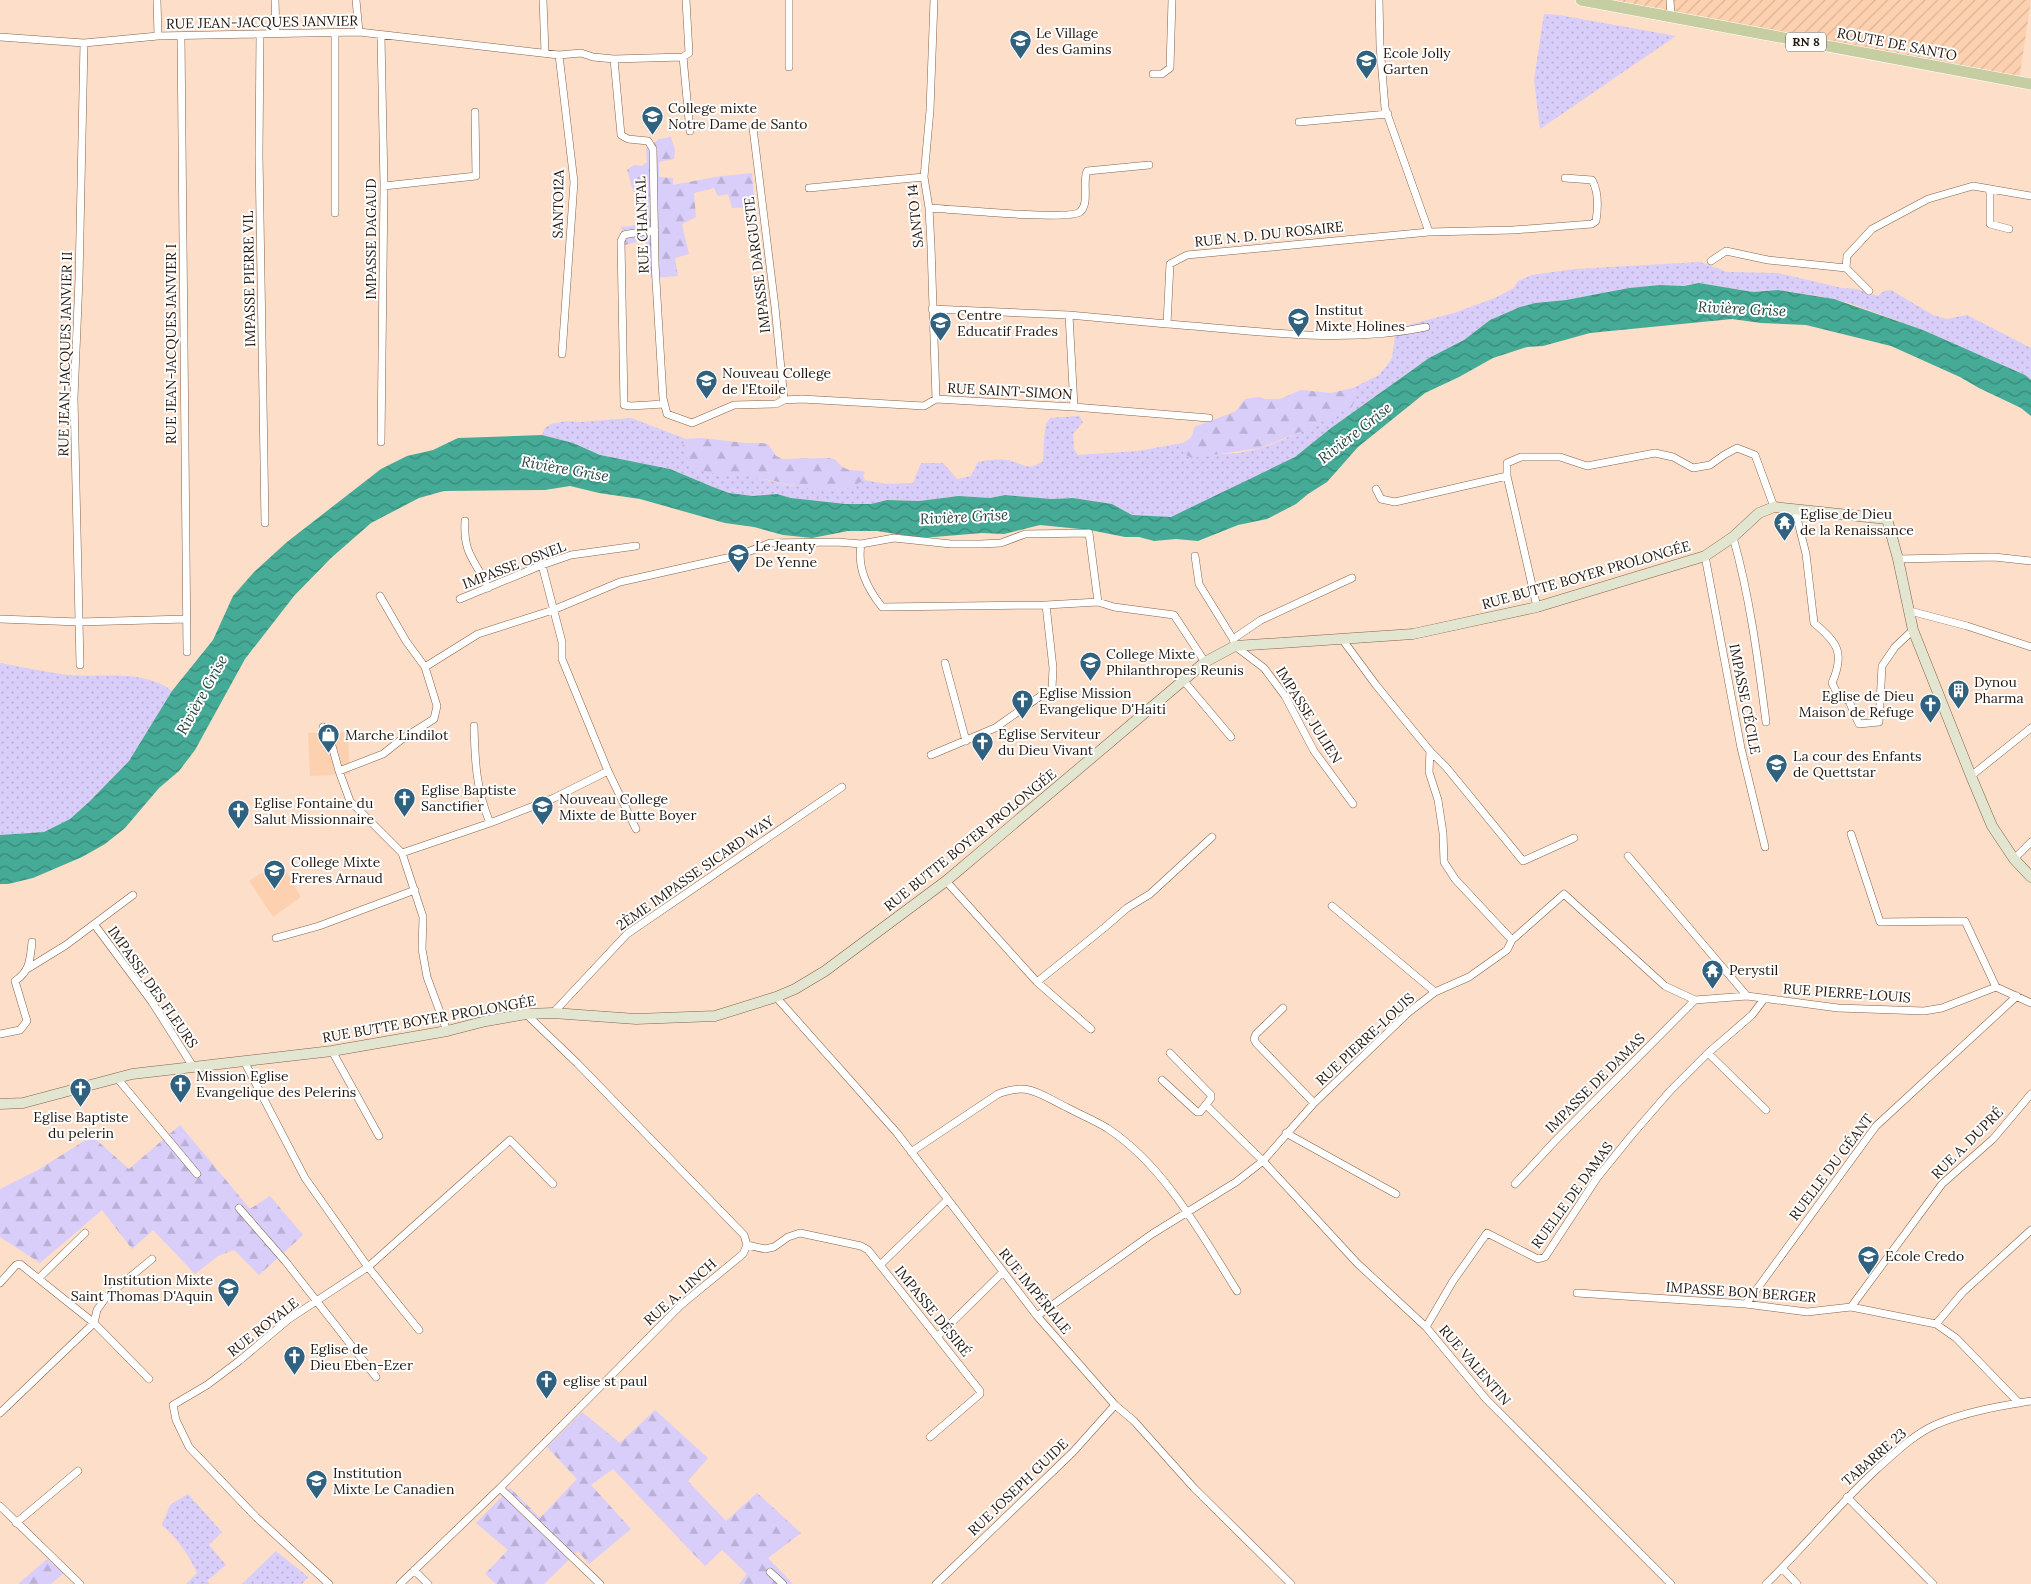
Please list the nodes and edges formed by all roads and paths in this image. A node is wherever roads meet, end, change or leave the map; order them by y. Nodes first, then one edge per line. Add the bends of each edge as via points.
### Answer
1 (156, 0) edge
2 (275, 0) edge
3 (356, 0) edge
4 (543, 0) edge
5 (686, 0) edge
6 (789, 0) edge
7 (934, 0) edge
8 (1172, 0) edge
9 (1379, 0) edge
10 (1581, 0) edge
11 (1670, 0) edge
12 (1671, 16) junction
13 (335, 32) junction
14 (359, 32) junction
15 (276, 33) junction
16 (260, 34) junction
17 (158, 36) junction
18 (182, 36) junction
19 (381, 36) junction
20 (0, 37) edge
21 (84, 43) junction
22 (545, 52) junction
23 (559, 55) junction
24 (683, 57) junction
25 (614, 59) junction
26 (789, 67) dead end
27 (1153, 74) dead end
28 (2031, 84) edge
29 (475, 112) dead end
30 (1388, 114) junction
31 (1298, 122) dead end
32 (753, 128) dead end
33 (690, 131) dead end
34 (1149, 165) dead end
35 (924, 177) junction
36 (1565, 178) dead end
37 (384, 186) junction
38 (809, 188) dead end
39 (1990, 189) junction
40 (2031, 196) edge
41 (929, 208) junction
42 (335, 213) dead end
43 (2009, 228) dead end
44 (655, 230) junction
45 (1429, 232) junction
46 (1711, 260) dead end
47 (1846, 268) junction
48 (1869, 291) dead end
49 (932, 309) junction
50 (1069, 315) junction
51 (1167, 324) junction
52 (1426, 327) dead end
53 (562, 354) dead end
54 (936, 399) junction
55 (784, 400) junction
56 (664, 404) junction
57 (1074, 407) junction
58 (667, 414) joint
59 (1210, 418) dead end
60 (381, 442) dead end
61 (1507, 476) junction
62 (1376, 489) dead end
63 (1774, 507) junction
64 (1795, 510) junction
65 (465, 521) dead end
66 (265, 523) dead end
67 (1733, 537) junction
68 (861, 544) junction
69 (636, 546) dead end
70 (1195, 556) dead end
71 (1705, 556) junction
72 (1898, 558) junction
73 (2031, 561) edge
74 (542, 565) junction
75 (1352, 578) dead end
76 (488, 588) junction
77 (380, 596) dead end
78 (460, 599) dead end
79 (1098, 602) junction
80 (1046, 605) junction
81 (1537, 607) junction
82 (553, 610) junction
83 (1910, 612) junction
84 (0, 619) edge
85 (186, 619) junction
86 (79, 622) junction
87 (1914, 630) junction
88 (1342, 639) junction
89 (1234, 642) junction
90 (2031, 646) edge
91 (187, 652) dead end
92 (1205, 662) junction
93 (945, 663) dead end
94 (80, 665) dead end
95 (425, 666) junction
96 (1184, 680) junction
97 (1766, 722) dead end
98 (474, 726) dead end
99 (323, 727) dead end
100 (2031, 728) edge
101 (1231, 737) dead end
102 (966, 741) junction
103 (1430, 751) junction
104 (931, 755) dead end
105 (339, 771) junction
106 (608, 771) junction
107 (1971, 776) junction
108 (842, 787) dead end
109 (1354, 804) dead end
110 (490, 823) junction
111 (636, 829) dead end
112 (1851, 834) dead end
113 (1212, 837) dead end
114 (1574, 838) dead end
115 (2031, 842) edge
116 (1765, 847) dead end
117 (402, 853) junction
118 (1628, 856) dead end
119 (2014, 859) junction
120 (2031, 877) edge
121 (946, 881) junction
122 (415, 890) junction
123 (133, 895) dead end
124 (1332, 906) dead end
125 (94, 924) junction
126 (276, 938) dead end
127 (1512, 940) junction
128 (32, 942) dead end
129 (27, 969) junction
130 (1036, 982) junction
131 (1996, 987) junction
132 (1435, 992) junction
133 (1747, 996) junction
134 (2016, 996) junction
135 (776, 997) junction
136 (1764, 999) junction
137 (1695, 1000) junction
138 (2031, 1003) edge
139 (1283, 1008) dead end
140 (553, 1013) junction
141 (526, 1014) junction
142 (1090, 1029) dead end
143 (447, 1031) junction
144 (0, 1034) edge
145 (332, 1051) junction
146 (1170, 1053) dead end
147 (1708, 1053) junction
148 (244, 1061) junction
149 (192, 1066) junction
150 (117, 1078) junction
151 (1162, 1080) dead end
152 (2031, 1094) edge
153 (1314, 1103) junction
154 (0, 1104) edge
155 (1206, 1105) junction
156 (1766, 1110) dead end
157 (1286, 1133) junction
158 (378, 1136) dead end
159 (911, 1152) junction
160 (1262, 1161) junction
161 (197, 1174) dead end
162 (554, 1184) dead end
163 (1515, 1184) dead end
164 (1396, 1194) dead end
165 (947, 1200) junction
166 (239, 1208) dead end
167 (1187, 1213) junction
168 (2031, 1230) edge
169 (85, 1233) dead end
170 (747, 1245) junction
171 (152, 1259) dead end
172 (880, 1265) junction
173 (368, 1267) junction
174 (1003, 1272) junction
175 (39, 1278) junction
176 (0, 1283) edge
177 (1237, 1291) dead end
178 (1577, 1293) dead end
179 (318, 1301) junction
180 (1746, 1304) junction
181 (1851, 1308) junction
182 (1037, 1316) junction
183 (94, 1323) junction
184 (1936, 1324) junction
185 (1426, 1327) junction
186 (419, 1330) dead end
187 (938, 1336) junction
188 (376, 1377) dead end
189 (148, 1379) dead end
190 (2031, 1401) edge
191 (2019, 1403) junction
192 (1115, 1405) junction
193 (0, 1413) edge
194 (930, 1437) dead end
195 (78, 1471) dead end
196 (500, 1488) junction
197 (1847, 1498) junction
198 (0, 1506) edge
199 (16, 1523) junction
200 (1782, 1568) junction
201 (414, 1570) junction
202 (770, 1572) dead end
203 (80, 1584) edge
204 (329, 1584) edge
205 (400, 1584) edge
206 (428, 1584) edge
207 (600, 1584) edge
208 (783, 1584) edge
209 (936, 1584) edge
210 (1291, 1584) edge
211 (1671, 1584) edge
212 (1766, 1584) edge
213 (1796, 1584) edge
214 (1933, 1584) edge

1 - 17 street
2 - 15 street
3 - 14 street
4 - 22 street
5 - 24 street via 690,53
6 - 26 street
7 - 35 street, SANTO 14
8 - 27 street via 1170,68 1162,74
9 - 30 street via 1380,46
10 - 12 main road, ROUTE DE SANTO / RN 8
11 - 12 street
12 - 28 main road, ROUTE DE SANTO / RN 8
13 - 14 street, RUE JEAN-JACQUES JANVIER
13 - 15 street, RUE JEAN-JACQUES JANVIER
13 - 42 street
14 - 19 street, RUE JEAN-JACQUES JANVIER
15 - 16 street, RUE JEAN-JACQUES JANVIER
16 - 18 street, RUE JEAN-JACQUES JANVIER
16 - 66 street, IMPASSE PIERRE VIL
17 - 18 street, RUE JEAN-JACQUES JANVIER
17 - 21 street, RUE JEAN-JACQUES JANVIER
18 - 85 street, RUE JEAN-JACQUES JANVIER I
19 - 22 street, RUE JEAN-JACQUES JANVIER
19 - 37 street, IMPASSE DAGAUD
20 - 21 street, RUE JEAN-JACQUES JANVIER
21 - 86 street, RUE JEAN-JACQUES JANVIER II via 74,398
22 - 23 street, RUE JEAN-JACQUES JANVIER
23 - 25 street, RUE JEAN-JACQUES JANVIER via 581,53
23 - 53 street, SANTO12A via 574,182
24 - 25 street, RUE JEAN-JACQUES JANVIER
24 - 33 street
25 - 44 street, RUE CHANTAL via 621,135 648,141 653,148
29 - 37 street via 476,176
30 - 31 street
30 - 45 street
32 - 55 street, IMPASSE DARGUSTE
34 - 41 street via 1087,171 1085,204 1076,214
35 - 38 street
35 - 41 street, SANTO 14
36 - 45 street, RUE N. D. DU ROSAIRE via 1592,180 1598,207 1596,221 1592,224
37 - 60 street, IMPASSE DAGAUD
39 - 40 street
39 - 43 street via 1990,224
39 - 47 street via 1973,186 1928,200 1872,229 1847,256
41 - 49 street, SANTO 14
44 - 56 street, RUE CHANTAL
44 - 56 street via 624,235 621,241 624,405
45 - 51 street, RUE N. D. DU ROSAIRE via 1187,255 1170,264
46 - 47 street via 1726,251 1768,260
47 - 48 street
49 - 50 street
49 - 54 street, SANTO 14
50 - 51 street
50 - 57 street
51 - 52 street via 1306,336 1402,332
54 - 55 street, RUE SAINT-SIMON via 924,406
54 - 57 street, RUE SAINT-SIMON
55 - 58 street, RUE SAINT-SIMON via 776,404 734,405 692,423
56 - 58 street, RUE CHANTAL
57 - 59 street, RUE SAINT-SIMON
61 - 62 street via 1395,502 1381,499
61 - 63 street via 1507,463 1521,457 1560,457 1587,466 1655,453 1673,457 1694,468 1710,466 1737,448 1755,455
61 - 81 street
63 - 64 street
63 - 67 street, RUE BUTTE BOYER PROLONGÉE via 1759,513
64 - 72 street via 1887,519
64 - 87 street via 1806,554 1814,623 1837,647 1840,666 1832,683 1838,695 1849,701 1859,724 1879,722 1882,666 1895,647
65 - 76 street via 464,539 471,559
67 - 71 street, RUE BUTTE BOYER PROLONGÉE
67 - 97 street via 1755,643
68 - 79 street via 894,538 981,544 1001,543 1025,534 1089,533
68 - 80 street via 859,558 862,570 870,592 882,607
68 - 82 street via 770,543 740,554 620,582
69 - 74 street, IMPASSE OSNEL via 571,556
70 - 89 street via 1200,584
71 - 81 street, RUE BUTTE BOYER PROLONGÉE
71 - 116 street, IMPASSE CÉCILE via 1741,748
72 - 73 street via 1994,557
72 - 83 street
74 - 76 street, IMPASSE OSNEL
74 - 82 street
75 - 89 street via 1261,620
76 - 78 street, IMPASSE OSNEL
77 - 95 street
79 - 80 street
79 - 92 street via 1174,615
80 - 102 street via 1052,688 995,728
81 - 88 street, RUE BUTTE BOYER PROLONGÉE via 1413,634
82 - 95 street via 478,634
82 - 106 street via 562,642 562,659
83 - 87 street
83 - 90 street
84 - 86 street
85 - 86 street
85 - 91 street, RUE JEAN-JACQUES JANVIER I
86 - 94 street, RUE JEAN-JACQUES JANVIER II
87 - 107 street
88 - 89 street, RUE BUTTE BOYER PROLONGÉE
88 - 103 street
89 - 92 street, RUE BUTTE BOYER PROLONGÉE
89 - 109 street, IMPASSE JULIEN via 1264,668 1285,696 1314,752
92 - 96 street, RUE BUTTE BOYER PROLONGÉE
93 - 102 street
95 - 105 street via 437,706 434,719 383,754
96 - 101 street
96 - 121 street, RUE BUTTE BOYER PROLONGÉE
98 - 110 street via 476,779
99 - 105 street via 329,735
100 - 107 street
102 - 104 street
103 - 114 street via 1523,861
103 - 127 street via 1429,772 1438,800 1444,862 1455,879
105 - 117 street via 350,802
106 - 110 street via 554,798
106 - 111 street
107 - 119 street via 1992,826
108 - 140 street, 2ÈME IMPASSE SICARD WAY via 627,934
110 - 117 street
112 - 131 street via 1880,922 1965,921
113 - 130 street via 1150,894 1127,908
115 - 119 street
117 - 122 street
118 - 133 street
119 - 120 street
121 - 130 street
121 - 135 street, RUE BUTTE BOYER PROLONGÉE via 825,971
122 - 126 street via 319,926
122 - 143 street via 423,917 422,949 427,977
123 - 125 street, IMPASSE DES FLEURS
124 - 132 street
125 - 129 street, IMPASSE DES FLEURS
125 - 149 street, IMPASSE DES FLEURS via 152,1002
127 - 132 street, RUE PIERRE-LOUIS via 1507,950 1469,978
127 - 137 street, RUE PIERRE-LOUIS via 1564,894 1665,986
128 - 129 street
129 - 144 street via 15,982 27,1021 20,1030
130 - 142 street
131 - 134 street
131 - 136 street, RUE PIERRE-LOUIS via 1942,1008 1924,1011 1838,1008
132 - 153 street, RUE PIERRE-LOUIS via 1409,1012
133 - 136 street, RUE PIERRE-LOUIS
133 - 137 street, RUE PIERRE-LOUIS
134 - 138 street
134 - 180 street, RUELLE DU GÉANT via 1876,1126
135 - 140 street, RUE BUTTE BOYER PROLONGÉE via 715,1016 636,1019
135 - 159 street, RUE IMPÉRIALE
136 - 147 street, RUELLE DE DAMAS via 1752,1015
137 - 163 street, IMPASSE DE DAMAS
139 - 153 street via 1254,1039
140 - 141 street, RUE BUTTE BOYER PROLONGÉE
141 - 143 street, RUE BUTTE BOYER PROLONGÉE
141 - 170 street via 744,1235
143 - 145 street, RUE BUTTE BOYER PROLONGÉE
145 - 148 street, RUE BUTTE BOYER PROLONGÉE
145 - 158 street
146 - 155 street via 1211,1095
147 - 156 street
147 - 185 street, RUELLE DE DAMAS via 1670,1092 1597,1178 1545,1257 1538,1259 1487,1233 1453,1280
148 - 149 street, RUE BUTTE BOYER PROLONGÉE
148 - 173 street via 305,1178
149 - 150 street, RUE BUTTE BOYER PROLONGÉE
150 - 154 street, RUE BUTTE BOYER PROLONGÉE via 22,1103
150 - 161 street
151 - 155 street via 1197,1112
152 - 181 street, RUE A. DUPRÉ via 1993,1139 1942,1184
153 - 157 street, RUE PIERRE-LOUIS
155 - 160 street, RUE VALENTIN
157 - 160 street, RUE PIERRE-LOUIS
157 - 164 street
159 - 165 street, RUE IMPÉRIALE
159 - 167 street via 998,1094 1014,1088 1030,1089 1107,1128 1143,1158
160 - 167 street, RUE PIERRE-LOUIS
160 - 185 street, RUE VALENTIN via 1357,1262
162 - 173 street, RUE ROYALE via 510,1140
165 - 172 street, IMPASSE DÉSIRÉ
165 - 174 street, RUE IMPÉRIALE
166 - 179 street
167 - 177 street
167 - 182 street, RUE PIERRE-LOUIS via 1152,1234
168 - 184 street via 1963,1292
169 - 175 street
170 - 172 street via 774,1247 800,1233 861,1246
170 - 196 street, RUE A. LINCH via 743,1254 681,1304
171 - 183 street via 107,1296 97,1310
172 - 187 street, IMPASSE DÉSIRÉ
173 - 179 street, RUE ROYALE
173 - 186 street
174 - 182 street, RUE IMPÉRIALE
174 - 187 street
175 - 176 street via 20,1264
175 - 183 street
178 - 180 street, IMPASSE BON BERGER
179 - 188 street
179 - 204 street, RUE ROYALE via 289,1319 207,1385 173,1405 176,1420 189,1447 256,1517
180 - 181 street, IMPASSE BON BERGER via 1808,1312
181 - 184 street, IMPASSE BON BERGER
182 - 192 street, RUE IMPÉRIALE
183 - 189 street
183 - 193 street
184 - 191 street, IMPASSE BON BERGER via 1956,1338
185 - 211 street, RUE VALENTIN via 1486,1399
187 - 194 street, IMPASSE DÉSIRÉ via 980,1393
190 - 191 street, TABARRE 23
191 - 197 street, TABARRE 23 via 1935,1425 1897,1451
192 - 209 street, RUE JOSEPH GUIDE via 1073,1452
192 - 210 street, RUE IMPÉRIALE
195 - 199 street
196 - 201 street, RUE A. LINCH
196 - 207 street
197 - 200 street, TABARRE 23
197 - 214 street
198 - 199 street
199 - 203 street
200 - 212 street, TABARRE 23
200 - 213 street
201 - 205 street, RUE A. LINCH
201 - 206 street
202 - 208 street

